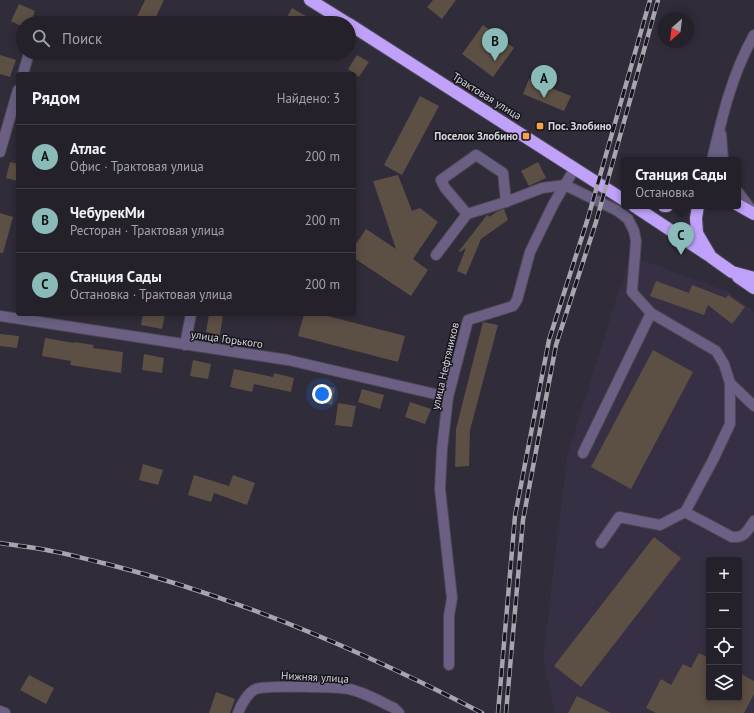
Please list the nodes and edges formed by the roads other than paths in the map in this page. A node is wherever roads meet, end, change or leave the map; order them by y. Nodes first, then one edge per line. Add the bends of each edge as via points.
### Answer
1 (310, 0) edge
2 (335, 16) edge
3 (356, 29) edge
4 (754, 35) edge
5 (27, 60) edge
6 (24, 72) edge
7 (16, 97) edge
8 (721, 124) junction
9 (0, 152) edge
10 (713, 157) edge
11 (723, 157) edge
12 (576, 168) junction
13 (565, 185) junction
14 (610, 191) junction
15 (621, 194) edge
16 (741, 196) edge
17 (621, 198) edge
18 (506, 202) junction
19 (741, 207) edge
20 (639, 209) edge
21 (698, 209) edge
22 (467, 214) junction
23 (754, 214) edge
24 (436, 255) dead end
25 (711, 257) junction
26 (732, 272) junction
27 (754, 278) edge
28 (754, 288) edge
29 (651, 313) junction
30 (0, 316) edge
31 (191, 316) edge
32 (185, 345) junction
33 (730, 383) junction
34 (448, 397) junction
35 (754, 406) edge
36 (583, 453) dead end
37 (685, 512) junction
38 (754, 521) edge
39 (601, 543) dead end
40 (449, 664) dead end
41 (0, 711) edge
42 (5, 713) edge
43 (238, 713) edge
44 (399, 713) edge

1 - 2 highway, Трактовая улица
3 - 12 highway, Трактовая улица
4 - 8 street via 744,52 728,94
5 - 6 street
7 - 9 street
8 - 10 street
8 - 11 street
12 - 13 street, улица Нефтяников
12 - 14 highway, Трактовая улица
13 - 18 street via 542,188
13 - 29 street via 618,211 628,220 636,241 632,292
13 - 34 street, улица Нефтяников via 530,252 517,300 513,306 468,320
14 - 15 highway
14 - 17 highway, Трактовая улица
16 - 23 street
18 - 22 street
18 - 22 street via 503,173 476,155 441,180
19 - 23 highway
20 - 25 highway
21 - 25 highway via 697,233
22 - 24 street
25 - 26 highway
26 - 27 highway
26 - 28 highway
29 - 33 street via 716,351 722,359
29 - 36 street
30 - 32 street, улица Горького
31 - 32 street
32 - 34 street, улица Горького via 288,360
33 - 35 street
33 - 37 street via 730,424
34 - 40 street, улица Нефтяников via 440,489 452,598 449,616
37 - 38 street via 732,537 739,538 746,534
37 - 39 street via 660,525 619,517
41 - 42 street
43 - 44 street, Нижняя улица via 244,701 256,689 270,686 349,689 394,708

